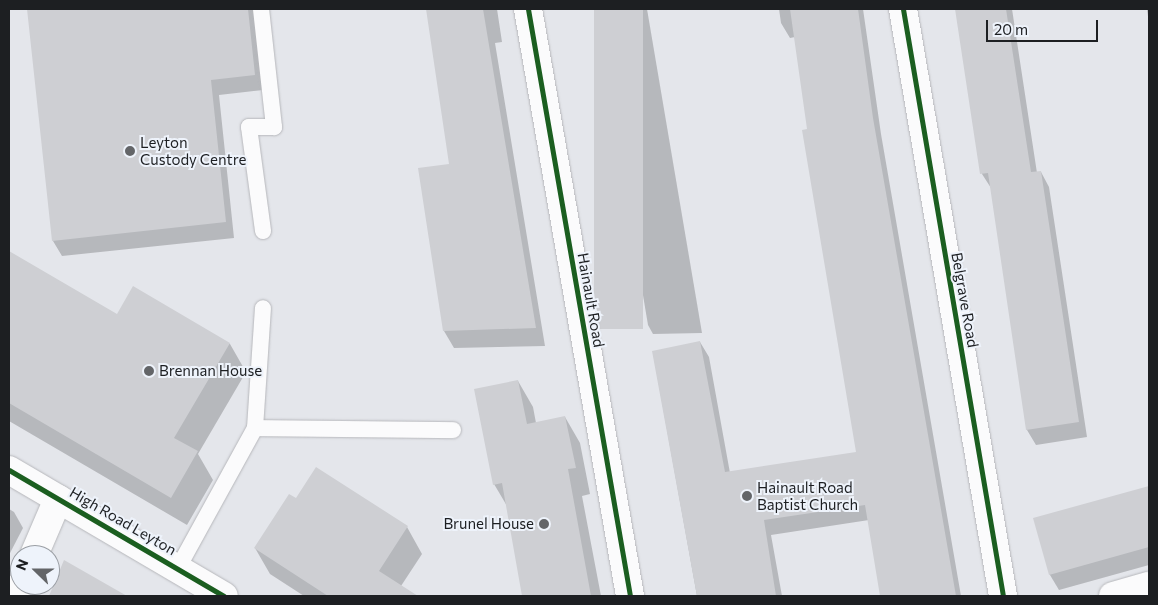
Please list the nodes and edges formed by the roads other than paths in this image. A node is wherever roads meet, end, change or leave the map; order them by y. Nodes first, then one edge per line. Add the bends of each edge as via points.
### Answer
1 (261, 9) edge
2 (528, 9) edge
3 (903, 9) edge
4 (263, 231) dead end
5 (263, 308) dead end
6 (255, 428) junction
7 (453, 430) dead end
8 (9, 470) edge
9 (58, 498) junction
10 (38, 545) edge
11 (178, 568) junction
12 (1149, 586) edge
13 (224, 596) edge
14 (630, 596) edge
15 (1003, 596) edge
16 (1113, 596) edge

1 - 4 lane via 274,127 249,127
2 - 14 street, Hainault Road
3 - 15 street, Belgrave Road
5 - 6 lane
6 - 7 lane
6 - 11 lane
8 - 9 street, High Road Leyton
9 - 10 street
9 - 11 street, High Road Leyton
11 - 13 street, High Road Leyton
12 - 16 street

